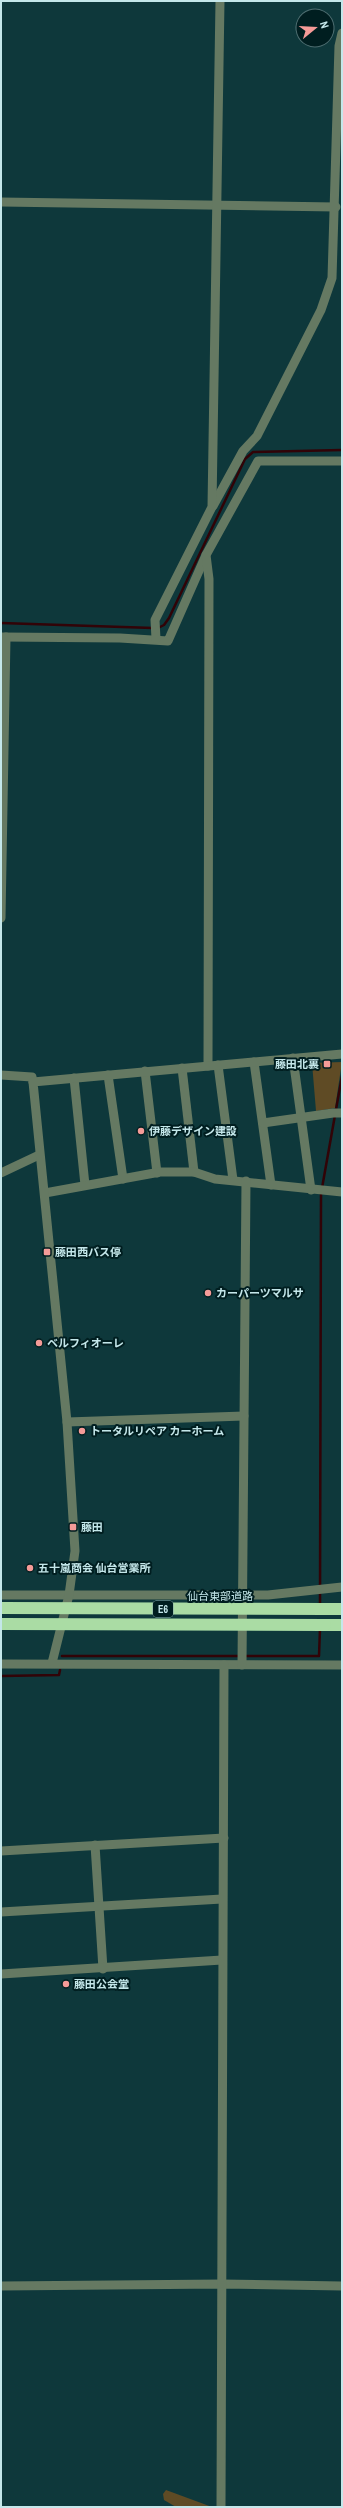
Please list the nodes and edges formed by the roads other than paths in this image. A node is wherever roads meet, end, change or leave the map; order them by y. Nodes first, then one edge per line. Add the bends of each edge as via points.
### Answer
1 (220, 1) edge
2 (342, 33) edge
3 (1, 202) edge
4 (216, 206) junction
5 (336, 207) junction
6 (342, 461) edge
7 (212, 507) junction
8 (206, 555) junction
9 (4, 637) edge
10 (156, 637) junction
11 (1, 918) edge
12 (342, 1054) edge
13 (294, 1058) junction
14 (254, 1062) junction
15 (218, 1065) junction
16 (208, 1066) junction
17 (182, 1068) junction
18 (145, 1071) junction
19 (1, 1075) edge
20 (108, 1075) junction
21 (74, 1078) junction
22 (33, 1082) junction
23 (339, 1113) edge
24 (300, 1118) junction
25 (263, 1123) junction
26 (39, 1155) junction
27 (194, 1172) junction
28 (1, 1173) edge
29 (157, 1173) junction
30 (123, 1179) junction
31 (233, 1180) junction
32 (246, 1182) junction
33 (271, 1185) junction
34 (85, 1186) junction
35 (319, 1191) junction
36 (342, 1192) edge
37 (45, 1193) junction
38 (244, 1416) junction
39 (67, 1422) junction
40 (342, 1587) edge
41 (1, 1595) edge
42 (70, 1595) junction
43 (242, 1595) junction
44 (1, 1608) edge
45 (342, 1609) edge
46 (1, 1624) edge
47 (342, 1625) edge
48 (242, 1658) junction
49 (52, 1663) junction
50 (1, 1664) edge
51 (224, 1665) junction
52 (342, 1665) edge
53 (224, 1838) junction
54 (95, 1845) junction
55 (1, 1851) edge
56 (222, 1899) junction
57 (98, 1907) junction
58 (1, 1912) edge
59 (222, 1960) junction
60 (103, 1969) junction
61 (1, 1974) edge
62 (222, 2284) junction
63 (1, 2286) edge
64 (342, 2286) edge
65 (221, 2507) edge

1 - 4 street
2 - 5 street via 339,46
3 - 4 street
4 - 5 street
4 - 7 street
5 - 7 street via 332,278 321,310 257,436 243,451
6 - 8 street via 258,461
7 - 10 street via 155,623
8 - 10 street via 168,641
8 - 16 street via 209,579
9 - 10 street
9 - 11 street
12 - 13 street
13 - 14 street
13 - 24 street
14 - 15 street
14 - 25 street
15 - 16 street
15 - 31 street
16 - 17 street
17 - 18 street
17 - 27 street
18 - 20 street
18 - 29 street
19 - 22 street via 32,1077
20 - 21 street
20 - 30 street
21 - 22 street
21 - 34 street
22 - 26 street
23 - 24 street
24 - 25 street
24 - 35 street
25 - 33 street
26 - 28 street
26 - 37 street
27 - 29 street
27 - 31 street via 215,1179
29 - 30 street
30 - 34 street
31 - 32 street
32 - 33 street
32 - 38 street
33 - 35 street
34 - 37 street
35 - 36 street
37 - 39 street
38 - 39 street
38 - 43 street
39 - 42 street via 75,1551
40 - 43 street via 268,1595
41 - 42 street
42 - 43 street
42 - 49 street
43 - 48 street
44 - 45 highway, 仙台東部道路 / E6, bridge
46 - 47 highway, E6, bridge
48 - 51 street
48 - 52 street
49 - 50 street
49 - 51 street
51 - 53 street
53 - 54 street
53 - 56 street
54 - 55 street
54 - 57 street
56 - 57 street
56 - 59 street
57 - 58 street
57 - 60 street
59 - 60 street
59 - 62 street
60 - 61 street
62 - 63 street
62 - 64 street
62 - 65 street

